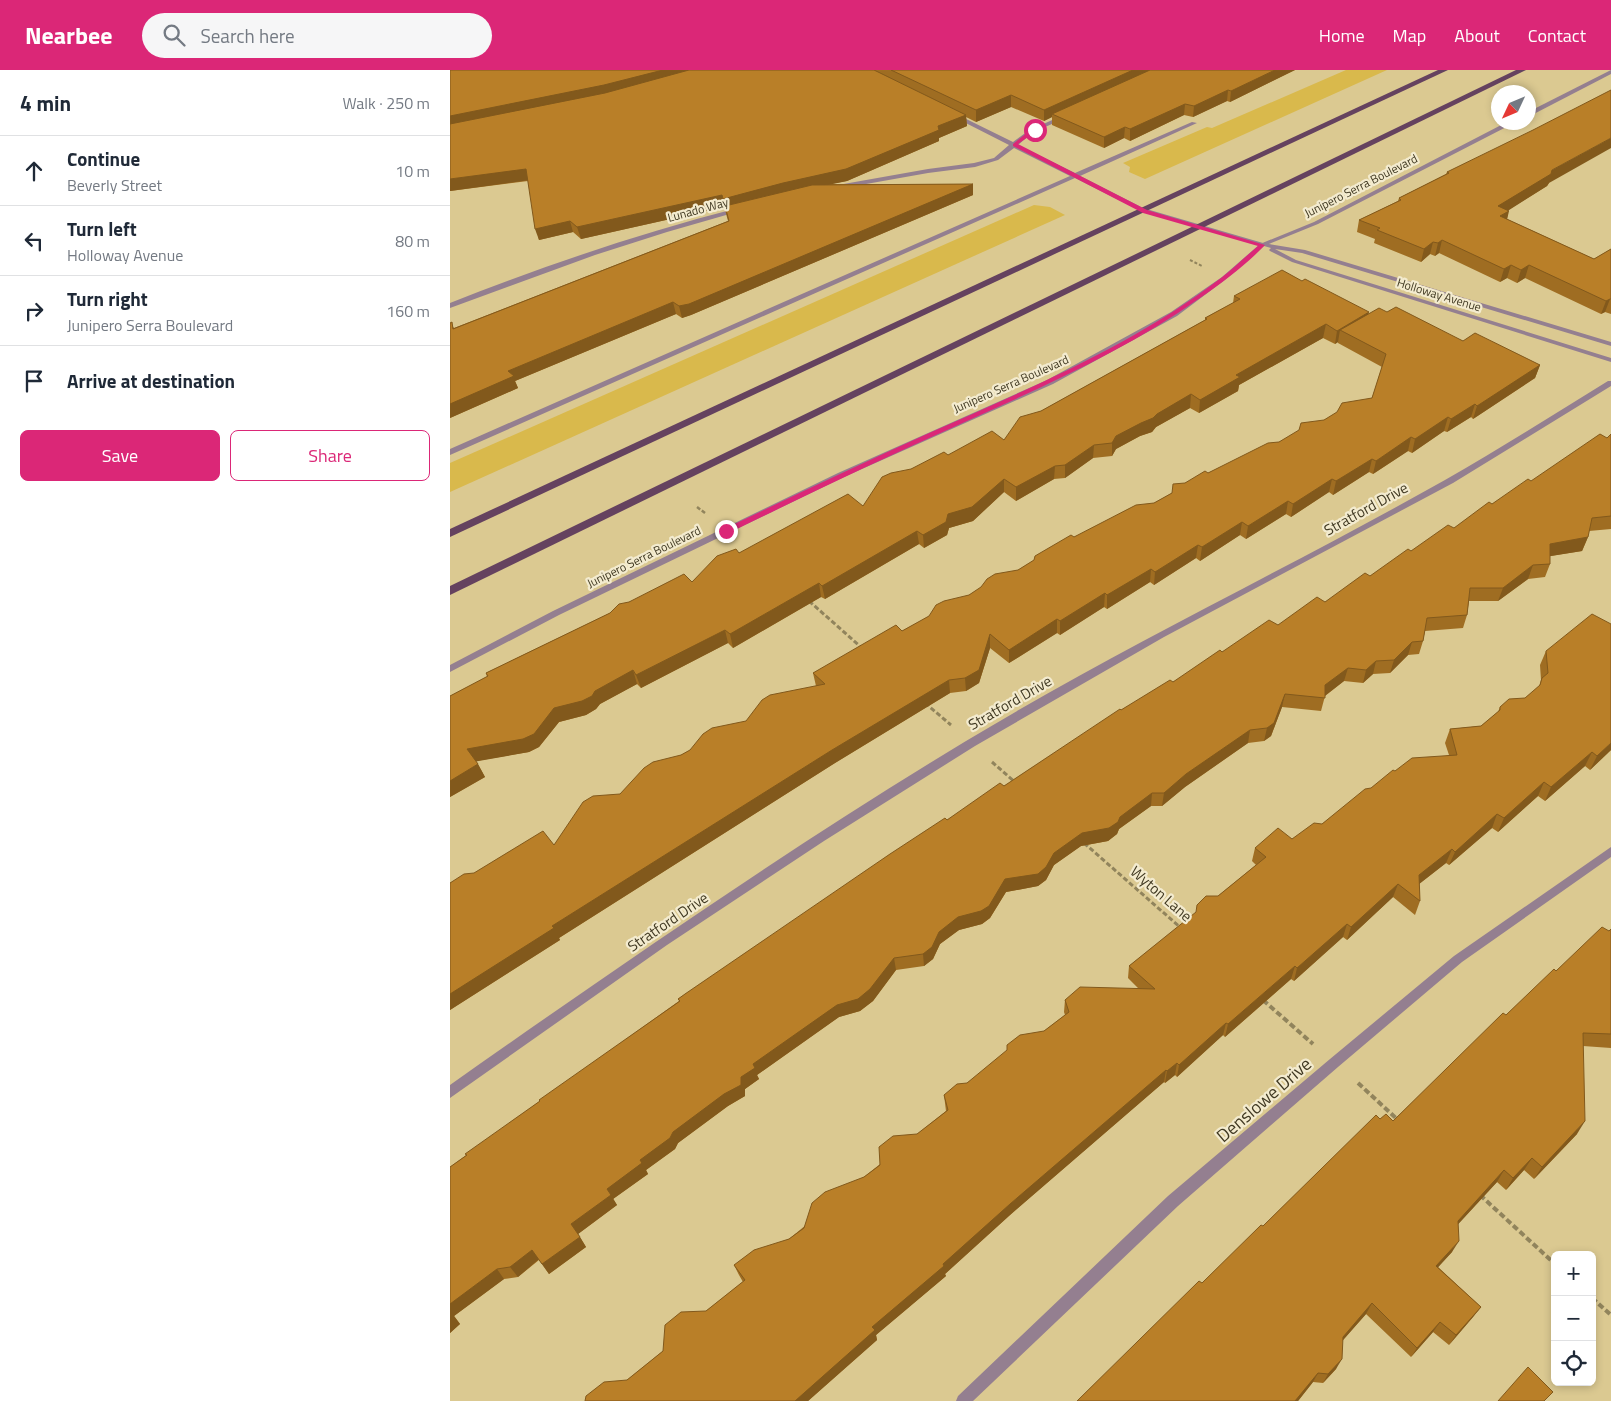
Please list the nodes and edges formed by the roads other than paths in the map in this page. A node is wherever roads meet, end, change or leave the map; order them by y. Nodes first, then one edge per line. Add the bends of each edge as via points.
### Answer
1 (1444, 70) edge
2 (1522, 70) edge
3 (1611, 72) edge
4 (1536, 111) edge
5 (946, 112) edge
6 (1070, 114) edge
7 (1194, 123) edge
8 (1497, 130) edge
9 (1014, 145) junction
10 (1076, 176) junction
11 (829, 189) edge
12 (750, 207) edge
13 (1143, 210) junction
14 (1198, 227) junction
15 (1262, 245) junction
16 (450, 306) edge
17 (1611, 344) edge
18 (1611, 360) edge
19 (1611, 383) edge
20 (450, 452) edge
21 (450, 533) edge
22 (450, 591) edge
23 (450, 669) edge
24 (1611, 851) edge
25 (450, 1092) edge
26 (963, 1401) edge

1 - 13 main road
2 - 14 main road
3 - 4 street
5 - 9 street, Holloway Avenue
6 - 9 street via 1035,130
7 - 10 street
8 - 15 street, Junipero Serra Boulevard via 1316,223
9 - 10 street, Holloway Avenue
9 - 11 street via 996,159 975,165
10 - 13 street, Holloway Avenue
10 - 20 street
12 - 16 street, Lunado Way via 571,260
13 - 14 street, Holloway Avenue
13 - 21 main road
14 - 15 street, Holloway Avenue
14 - 22 main road
15 - 17 street, Holloway Avenue via 1303,251
15 - 18 street, Holloway Avenue via 1302,264
15 - 23 street, Junipero Serra Boulevard via 1224,278 1174,314 1050,382 841,475 556,613
19 - 25 street, Stratford Drive via 1450,480 1321,552 1160,635 971,743 663,942
24 - 26 street, Denslowe Drive via 1458,959 1334,1063 1173,1201

